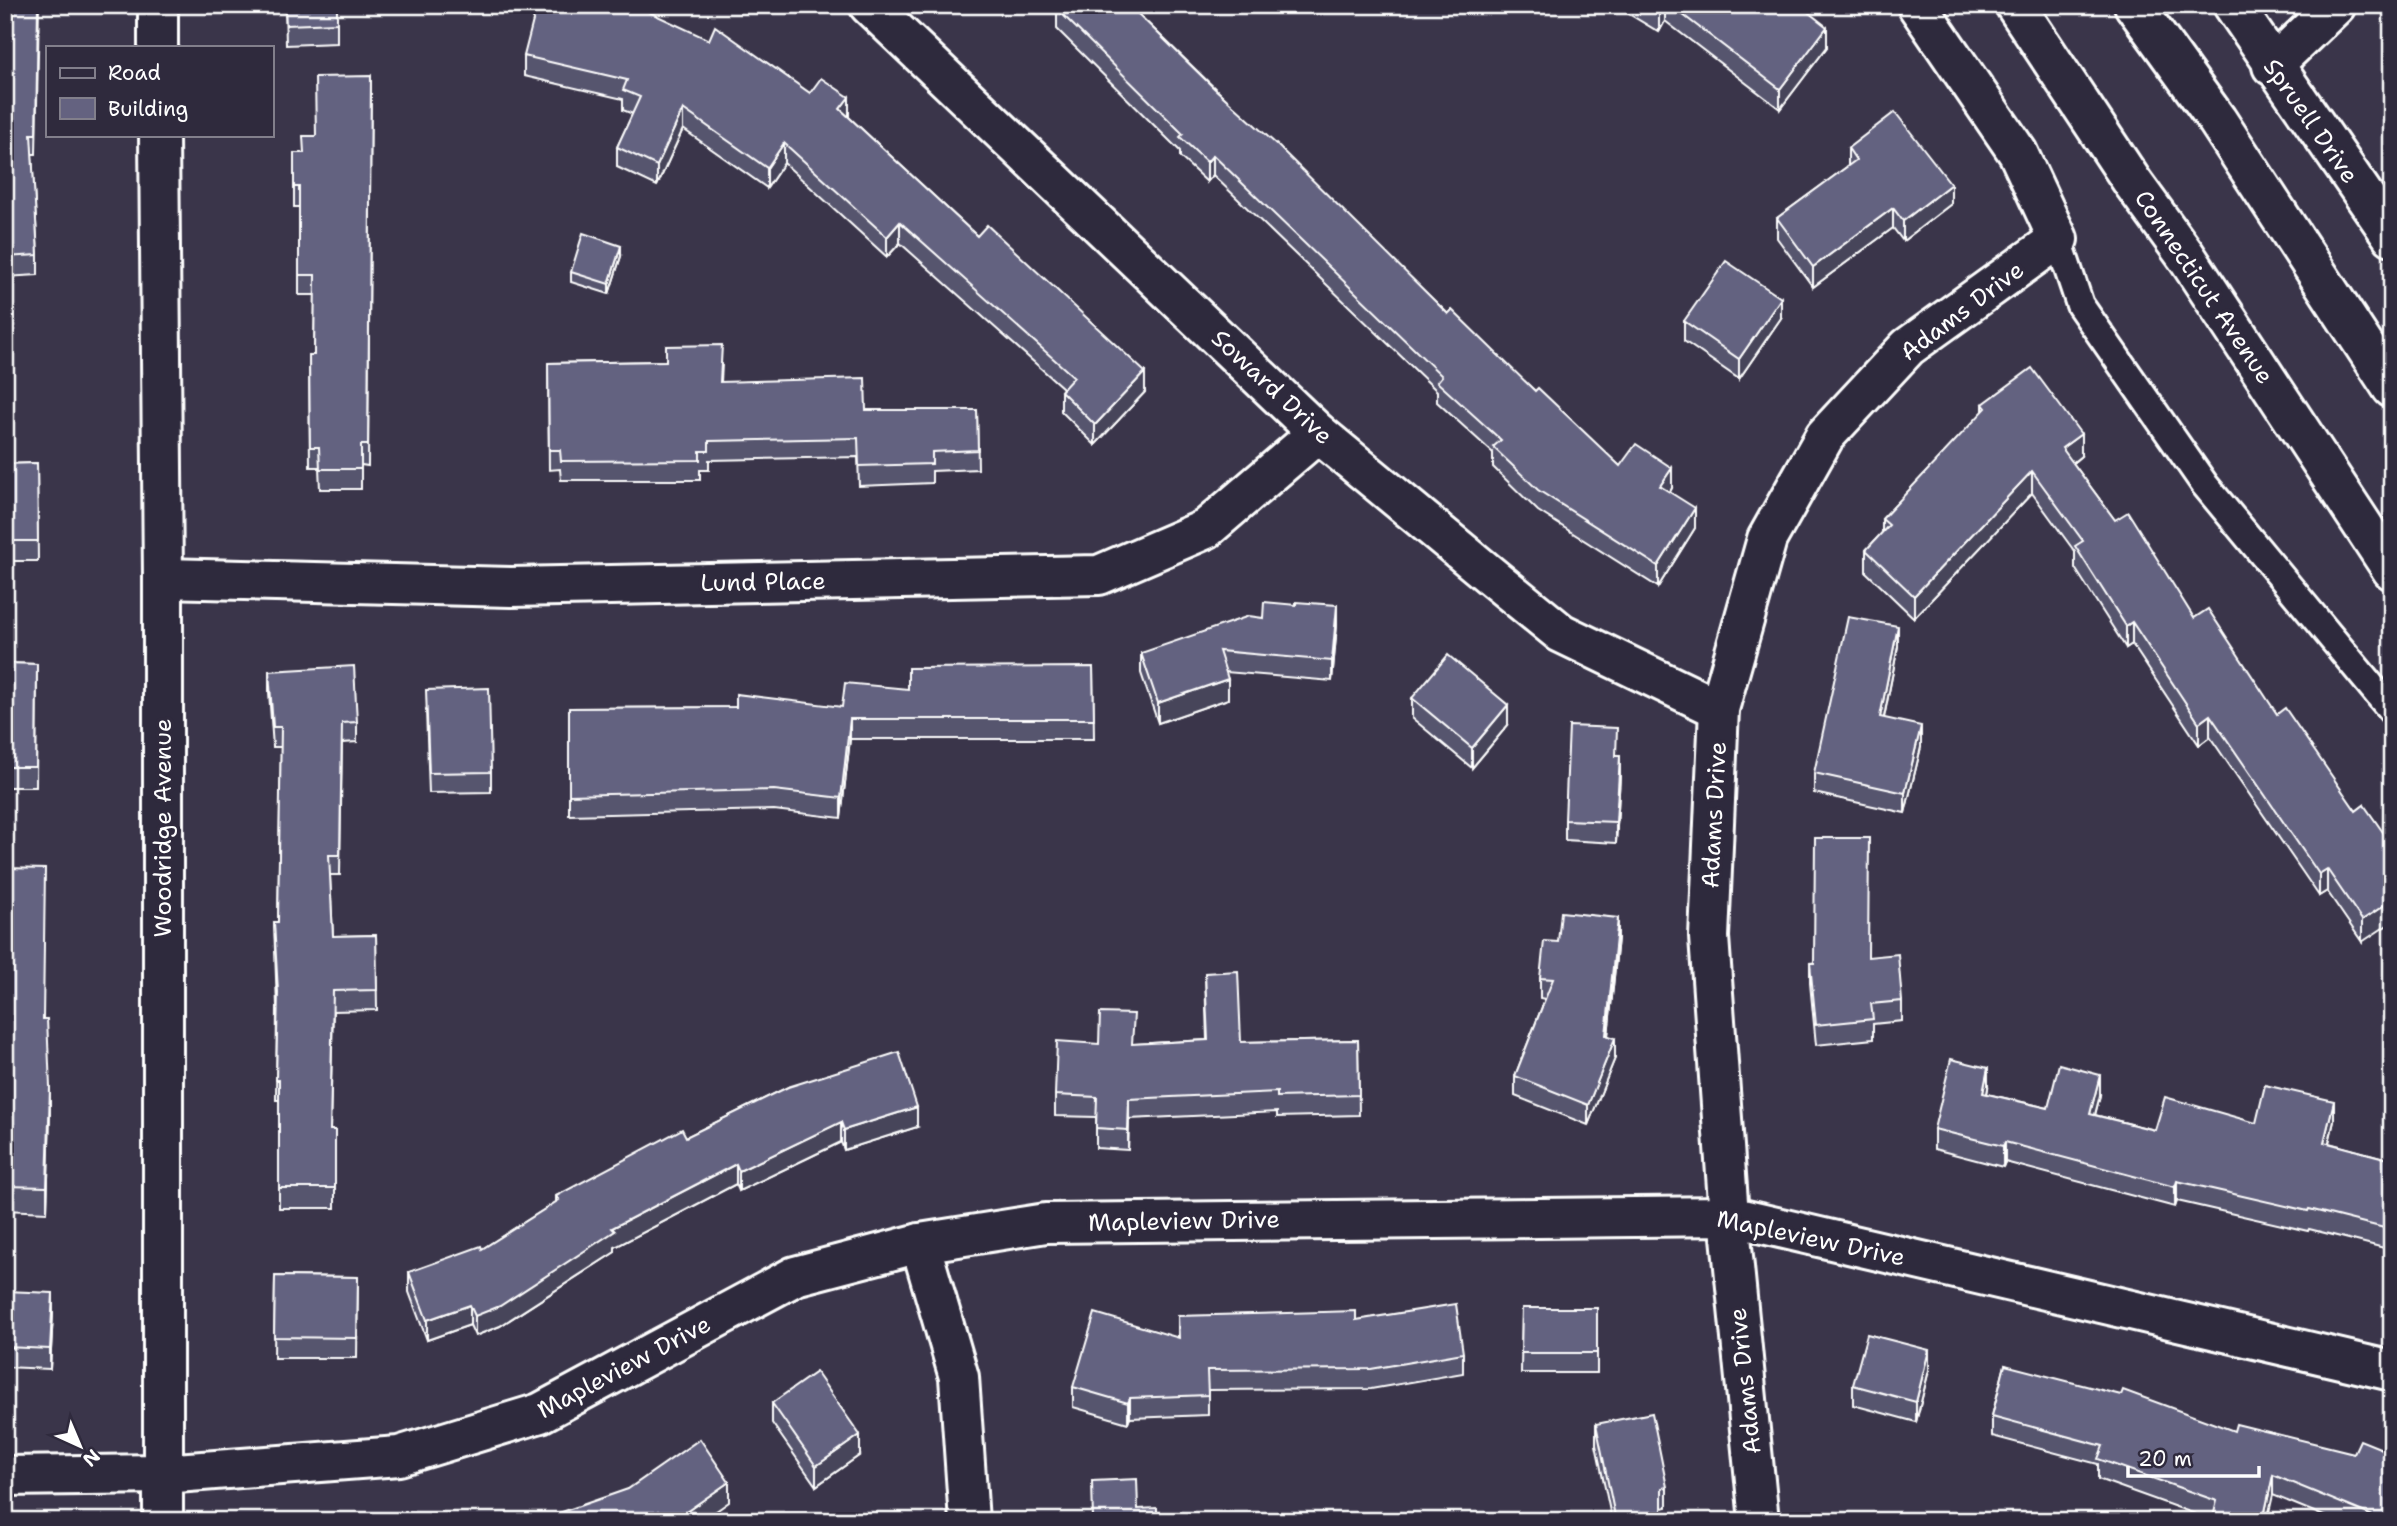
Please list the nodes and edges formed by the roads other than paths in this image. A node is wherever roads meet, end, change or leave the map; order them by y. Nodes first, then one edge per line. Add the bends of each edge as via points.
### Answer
1 (158, 5) edge
2 (869, 5) edge
3 (1917, 5) edge
4 (2015, 5) edge
5 (2134, 5) edge
6 (2232, 5) edge
7 (2336, 5) edge
8 (158, 46) edge
9 (2272, 66) junction
10 (159, 136) edge
11 (2392, 236) edge
12 (2058, 239) junction
13 (2392, 388) edge
14 (1318, 433) junction
15 (2392, 570) edge
16 (163, 578) junction
17 (1719, 709) junction
18 (2392, 711) edge
19 (1729, 1216) junction
20 (920, 1243) junction
21 (2392, 1371) edge
22 (163, 1475) junction
23 (5, 1476) edge
24 (163, 1521) edge
25 (969, 1521) edge
26 (1759, 1521) edge

1 - 8 street
2 - 14 street, Soward Drive
3 - 12 street via 2018,153
4 - 15 street, Connecticut Avenue
5 - 13 street via 2217,120
6 - 9 street, Spruell Drive
7 - 9 street
9 - 11 street, Spruell Drive
10 - 16 street, Woodridge Avenue
12 - 17 street, Adams Drive via 1908,347 1825,436 1767,539
12 - 18 lane via 2080,305 2205,485
14 - 16 street, Lund Place via 1206,529 1098,575 511,587
14 - 17 street, Soward Drive via 1561,633
16 - 22 street, Woodridge Avenue
17 - 19 street, Adams Drive via 1709,937
19 - 20 street, Mapleview Drive via 1046,1223
19 - 21 street, Mapleview Drive
19 - 26 street, Adams Drive
20 - 22 street, Mapleview Drive via 795,1276 540,1413 461,1438 399,1456
20 - 25 street via 959,1377
22 - 23 street, Mapleview Drive
22 - 24 street, Woodridge Avenue

